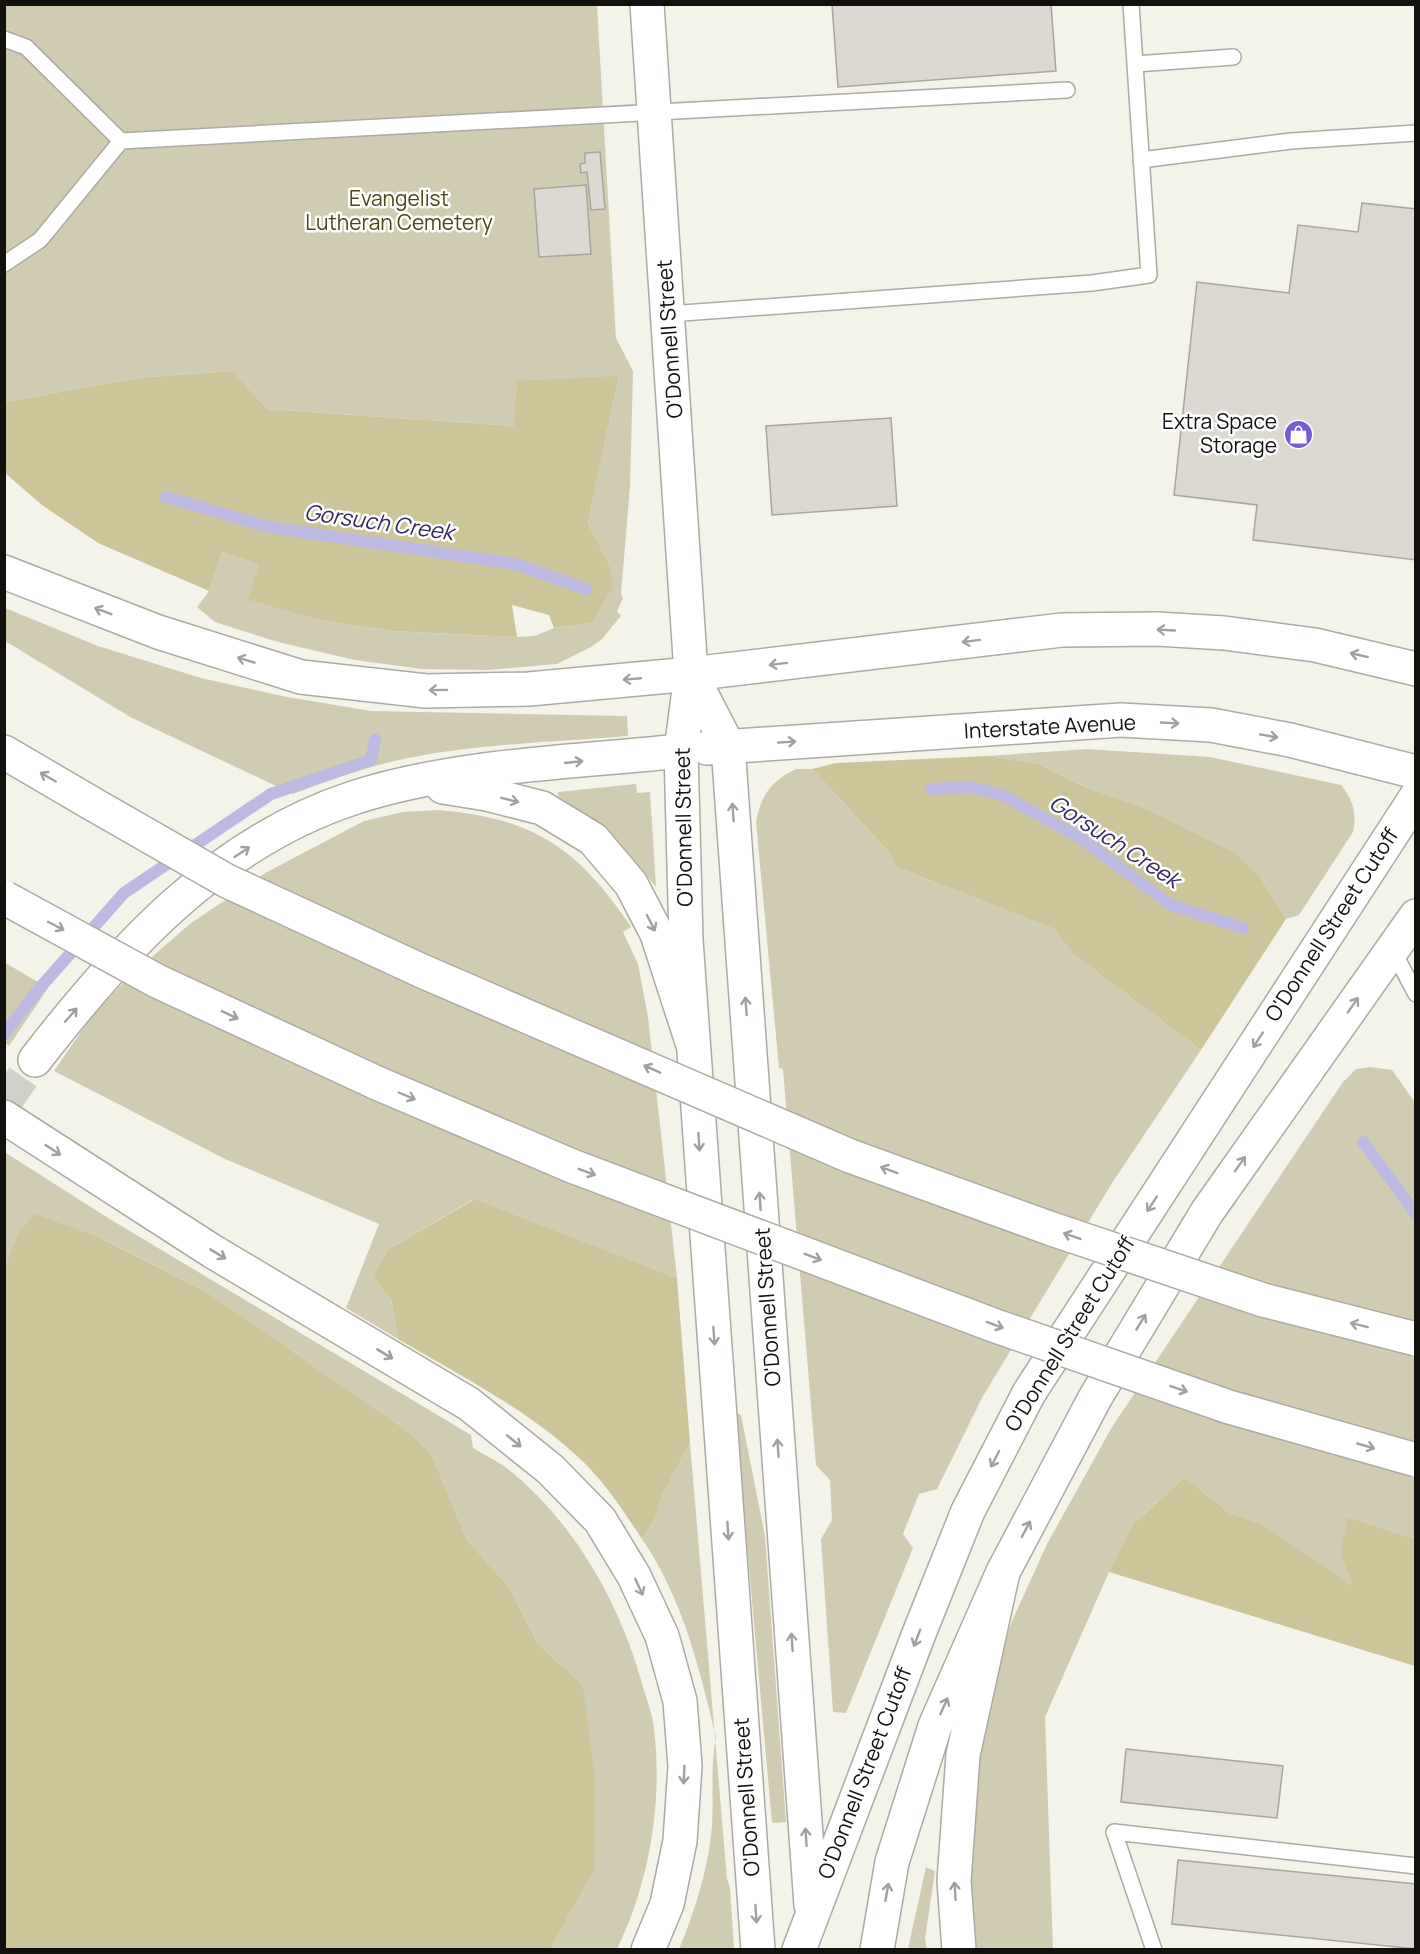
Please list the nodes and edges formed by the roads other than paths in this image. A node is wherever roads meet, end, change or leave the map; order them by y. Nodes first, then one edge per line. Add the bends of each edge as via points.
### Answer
1 (648, 4) edge
2 (1131, 4) edge
3 (4, 39) edge
4 (1233, 57) dead end
5 (1135, 64) junction
6 (1067, 90) dead end
7 (655, 112) junction
8 (1416, 133) edge
9 (121, 141) junction
10 (1141, 160) junction
11 (4, 264) edge
12 (669, 314) junction
13 (4, 572) edge
14 (1416, 669) edge
15 (691, 674) junction
16 (728, 746) junction
17 (681, 751) junction
18 (4, 752) edge
19 (1416, 772) edge
20 (411, 783) junction
21 (1416, 797) edge
22 (5, 898) edge
23 (1416, 916) edge
24 (1392, 950) junction
25 (1416, 994) edge
26 (692, 1042) junction
27 (35, 1060) tunnel mouth
28 (4, 1118) edge
29 (1416, 1339) edge
30 (1416, 1460) edge
31 (1003, 1572) junction
32 (1416, 1866) edge
33 (811, 1916) junction
34 (648, 1950) edge
35 (758, 1950) edge
36 (799, 1950) edge
37 (814, 1950) edge
38 (877, 1950) edge
39 (959, 1950) edge
40 (1154, 1950) edge

1 - 7 main road, O'Donnell Street
2 - 5 lane
3 - 9 lane via 26,47
4 - 5 lane
5 - 10 lane
6 - 7 lane
7 - 9 lane
7 - 12 main road, O'Donnell Street
8 - 10 lane via 1291,141
9 - 11 lane via 40,240
10 - 12 lane via 1149,275 1092,284
12 - 15 main road, O'Donnell Street
15 -> 13 main road via 529,689 426,691 300,677 158,632
14 -> 15 main road via 1315,645 1157,629 1062,630
15 - 16 main road, O'Donnell Street
15 - 17 main road, O'Donnell Street
16 - 17 main road, Interstate Avenue
16 -> 19 main road, Interstate Avenue via 1121,720 1211,725 1290,740
33 -> 16 main road, O'Donnell Street
20 -> 17 main road, Interstate Avenue
17 - 26 main road, O'Donnell Street
29 -> 18 main road, bridge via 1263,1300 850,1156 422,971 227,881
20 -> 26 main road via 487,794 542,808 593,839 631,884 657,934
27 -> 20 main road, Interstate Avenue via 137,940 188,891 292,823 352,798
21 -> 33 main road, O'Donnell Street Cutoff via 1029,1393 968,1511
22 -> 30 main road, bridge via 157,981 377,1083 572,1166 993,1325 1229,1407
23 - 24 main road
24 - 25 lane
31 -> 24 main road via 1095,1398 1206,1212
26 -> 35 main road, O'Donnell Street
28 -> 34 main road via 212,1251 469,1404 550,1469 600,1520 634,1576 663,1636 680,1701 685,1766 680,1841 667,1904
38 -> 31 main road via 892,1862 935,1726
39 -> 31 main road via 954,1881 963,1755
32 - 40 lane via 1114,1832
33 - 36 main road, O'Donnell Street Cutoff
33 - 37 main road, O'Donnell Street

